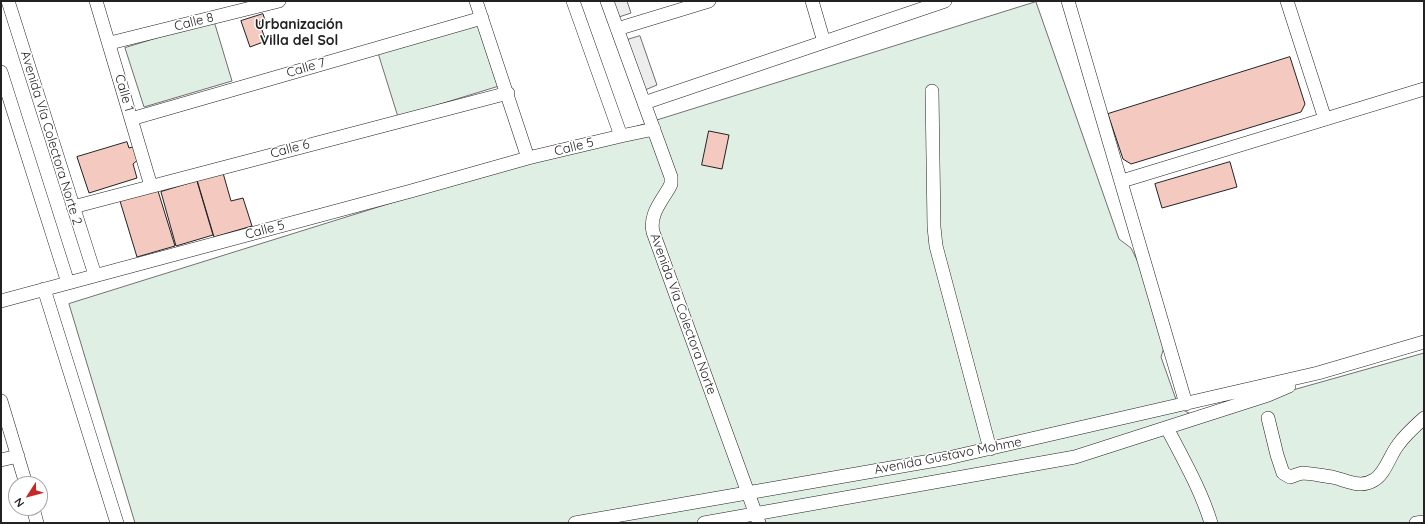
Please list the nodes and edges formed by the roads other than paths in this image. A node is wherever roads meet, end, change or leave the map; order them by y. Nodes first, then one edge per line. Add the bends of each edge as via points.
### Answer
1 (8, 1) edge
2 (96, 1) edge
3 (279, 1) edge
4 (476, 1) edge
5 (573, 1) edge
6 (607, 1) edge
7 (709, 1) edge
8 (812, 1) edge
9 (945, 1) edge
10 (1068, 1) edge
11 (1287, 1) edge
12 (482, 18) junction
13 (617, 29) junction
14 (824, 42) junction
15 (110, 43) junction
16 (1, 72) edge
17 (1424, 89) edge
18 (932, 91) dead end
19 (508, 93) junction
20 (644, 103) junction
21 (131, 119) junction
22 (1324, 119) junction
23 (654, 129) junction
24 (620, 136) junction
25 (528, 158) junction
26 (1122, 181) junction
27 (151, 186) junction
28 (73, 207) junction
29 (95, 275) junction
30 (68, 283) junction
31 (44, 290) junction
32 (1, 301) edge
33 (1424, 342) edge
34 (1318, 373) junction
35 (1, 401) edge
36 (1186, 404) junction
37 (1268, 418) dead end
38 (1424, 418) edge
39 (1167, 428) junction
40 (990, 449) junction
41 (18, 456) junction
42 (1, 460) edge
43 (24, 476) edge
44 (748, 493) junction
45 (757, 518) edge
46 (1424, 522) edge
47 (118, 523) edge
48 (575, 523) edge
49 (704, 523) edge
50 (1211, 523) edge
51 (1416, 523) edge

1 - 28 street, Avenida Vía Colectora Norte 2
2 - 15 street, Calle 1
3 - 15 street, Calle 8
4 - 12 street
5 - 24 street
6 - 13 street, Avenida Vía Colectora Norte
7 - 13 street
8 - 14 street
9 - 14 street
10 - 26 street
11 - 22 street
12 - 19 street
12 - 21 street, Calle 7
13 - 20 street, Avenida Vía Colectora Norte
14 - 20 street
15 - 21 street, Calle 1
16 - 30 street, Avenida Vía Colectora Norte 2
17 - 22 street
18 - 40 street via 936,246
19 - 25 street
19 - 27 street, Calle 6
20 - 23 street, Avenida Vía Colectora Norte
21 - 27 street, Calle 1
22 - 26 street
23 - 24 street, Calle 5
23 - 44 street, Avenida Vía Colectora Norte via 671,177 671,184 654,214 653,232
24 - 25 street, Calle 5
25 - 29 street, Calle 5
26 - 36 street
27 - 28 street, Calle 6
28 - 29 street, Avenida Vía Colectora Norte 2
29 - 30 street, Calle 5
30 - 31 street, Calle 5
31 - 32 street, Calle 5
31 - 47 street
33 - 34 street, Avenida Gustavo Mohme
34 - 36 street, Avenida Gustavo Mohme
34 - 39 street, Avenida Gustavo Mohme via 1268,395
35 - 41 street
36 - 40 street, Avenida Gustavo Mohme
37 - 38 street via 1283,473 1290,477 1301,473 1365,484 1375,480 1398,445
39 - 45 street, Avenida Gustavo Mohme via 1075,457
39 - 50 street
40 - 44 street, Avenida Gustavo Mohme
41 - 42 street
41 - 43 street
44 - 45 street, Avenida Vía Colectora Norte
44 - 48 street, Avenida Gustavo Mohme
45 - 49 street, Avenida Gustavo Mohme
46 - 51 street

